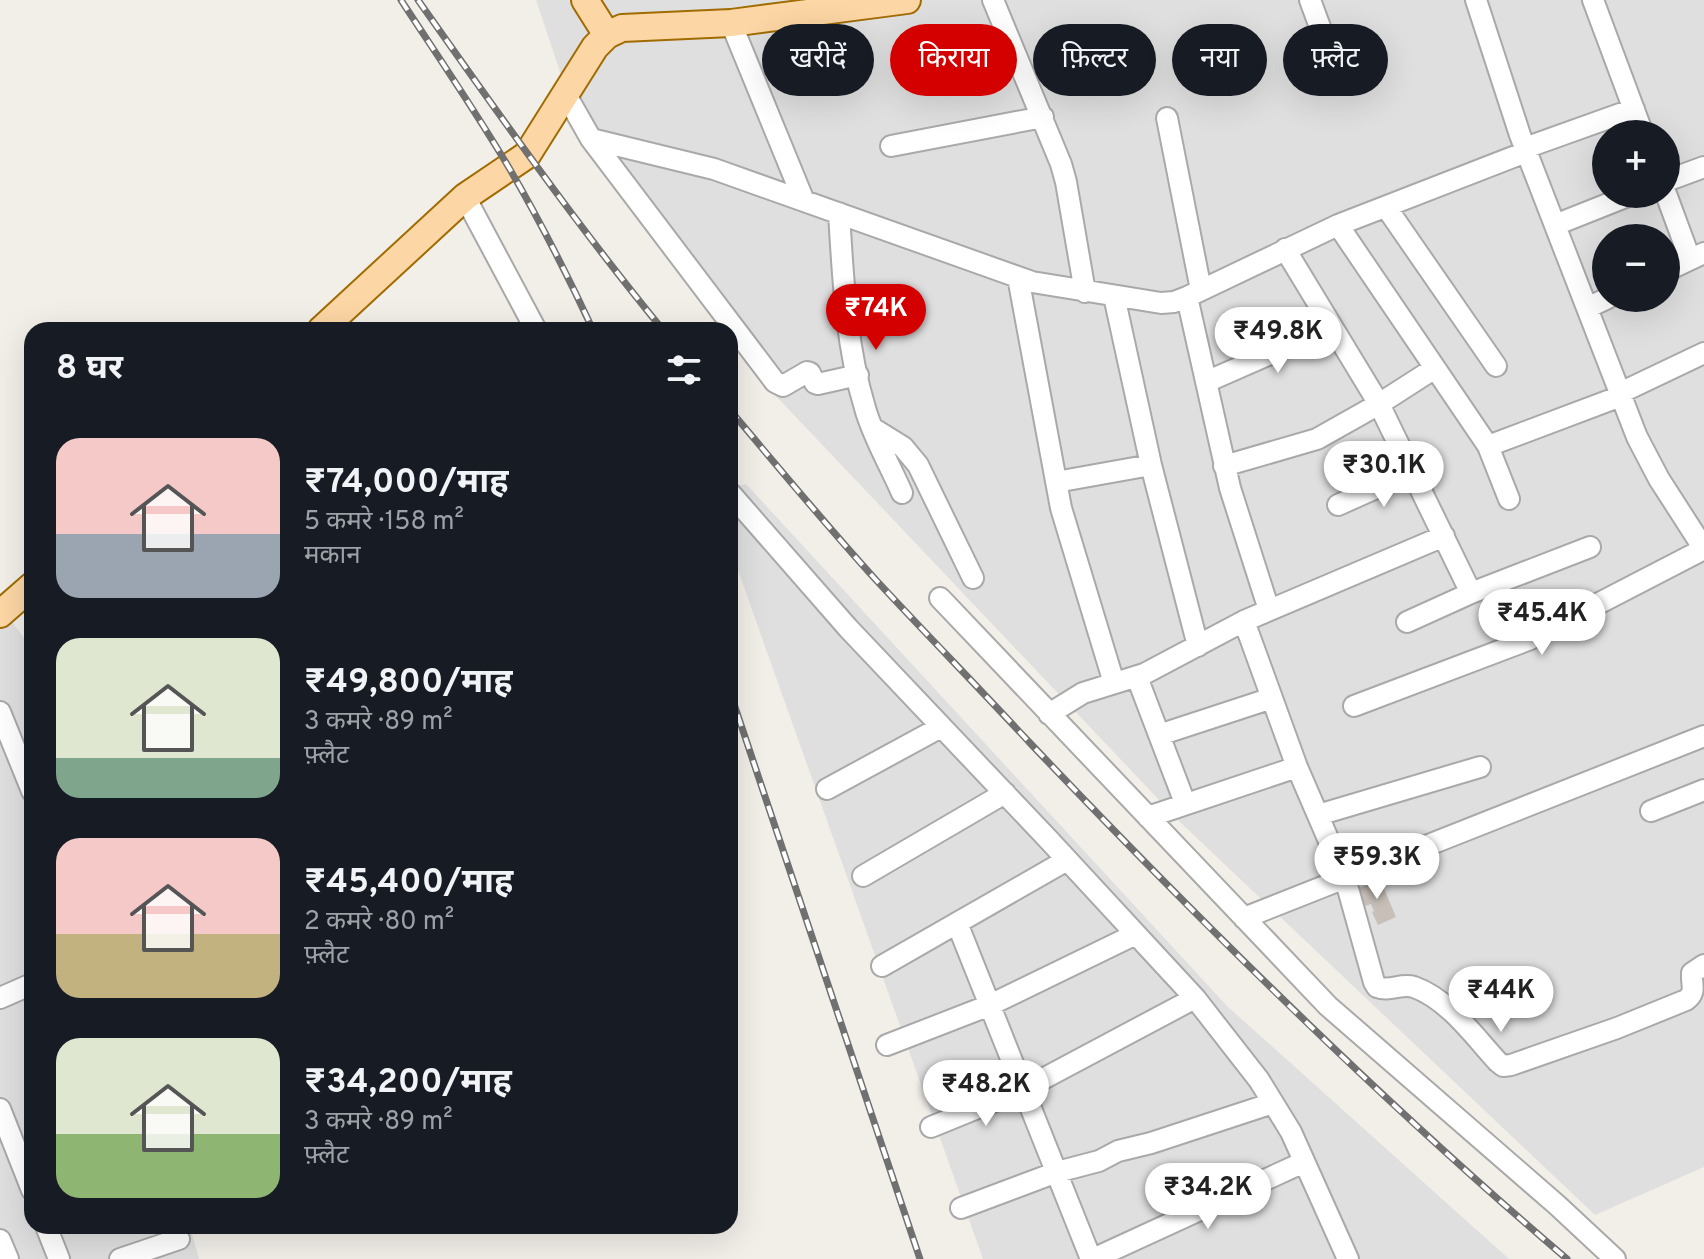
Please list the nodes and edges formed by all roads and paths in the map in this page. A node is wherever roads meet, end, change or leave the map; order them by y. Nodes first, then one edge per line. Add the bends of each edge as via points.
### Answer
1 (585, 0) edge
2 (907, 0) edge
3 (993, 0) edge
4 (1310, 0) edge
5 (1476, 0) edge
6 (1593, 0) edge
7 (731, 23) junction
8 (1319, 24) edge
9 (607, 35) junction
10 (566, 95) junction
11 (1634, 109) junction
12 (1043, 117) junction
13 (1167, 118) dead end
14 (1638, 120) edge
15 (591, 139) junction
16 (891, 146) dead end
17 (1526, 150) junction
18 (1704, 167) edge
19 (1680, 176) edge
20 (465, 197) junction
21 (804, 201) junction
22 (1386, 207) junction
23 (1598, 208) edge
24 (1673, 208) edge
25 (839, 213) junction
26 (1338, 225) junction
27 (1555, 225) junction
28 (1285, 249) junction
29 (1697, 256) edge
30 (1018, 277) junction
31 (1085, 292) junction
32 (1194, 293) junction
33 (1114, 296) junction
34 (1592, 306) edge
35 (1587, 308) junction
36 (330, 322) edge
37 (532, 322) edge
38 (730, 322) edge
39 (1332, 327) junction
40 (738, 333) edge
41 (1704, 353) edge
42 (1496, 366) dead end
43 (1435, 368) junction
44 (858, 375) junction
45 (1206, 382) junction
46 (1621, 394) junction
47 (1379, 404) junction
48 (873, 428) junction
49 (1488, 446) junction
50 (1151, 465) junction
51 (1224, 466) junction
52 (1412, 472) junction
53 (1056, 482) junction
54 (902, 493) dead end
55 (1509, 499) dead end
56 (738, 502) edge
57 (1338, 505) dead end
58 (1444, 536) junction
59 (1590, 547) dead end
60 (1704, 549) edge
61 (973, 578) dead end
62 (24, 593) edge
63 (1471, 593) junction
64 (940, 598) dead end
65 (1269, 610) junction
66 (0, 614) edge
67 (1244, 621) junction
68 (1407, 622) dead end
69 (1198, 646) junction
70 (1137, 677) junction
71 (1114, 683) junction
72 (1272, 698) junction
73 (1354, 706) dead end
74 (0, 712) edge
75 (1049, 714) junction
76 (941, 727) junction
77 (1159, 735) junction
78 (1704, 736) edge
79 (1297, 767) junction
80 (1480, 767) dead end
81 (24, 771) edge
82 (827, 789) dead end
83 (1704, 790) edge
84 (1005, 793) junction
85 (1185, 803) junction
86 (1651, 811) dead end
87 (1318, 815) junction
88 (1148, 817) junction
89 (1067, 860) junction
90 (863, 876) dead end
91 (1345, 878) junction
92 (1244, 918) junction
93 (957, 923) junction
94 (1136, 934) junction
95 (1704, 965) edge
96 (882, 966) dead end
97 (24, 988) edge
98 (0, 998) edge
99 (1195, 998) junction
100 (990, 1005) junction
101 (887, 1045) dead end
102 (1024, 1089) junction
103 (1273, 1103) junction
104 (0, 1109) edge
105 (931, 1127) dead end
106 (1304, 1162) junction
107 (24, 1170) edge
108 (1057, 1172) junction
109 (961, 1208) dead end
110 (49, 1234) edge
111 (0, 1240) edge
112 (179, 1241) edge
113 (1086, 1257) edge
114 (8, 1259) edge
115 (59, 1259) edge
116 (120, 1259) edge
117 (1348, 1259) edge
118 (1615, 1259) edge

1 - 9 main road
2 - 7 main road
3 - 12 street
4 - 8 street
5 - 17 street
6 - 11 street
7 - 9 main road via 622,28
7 - 21 street
9 - 10 main road
10 - 15 street
10 - 20 main road via 527,155
11 - 14 street
11 - 17 street
12 - 16 street
12 - 31 street via 1066,182
13 - 32 street
15 - 21 street via 703,165
15 - 38 street
17 - 22 street
17 - 27 street
18 - 19 street
20 - 36 main road
20 - 37 street
21 - 25 street
22 - 26 street
22 - 42 street
23 - 27 street
24 - 29 street
25 - 30 street
25 - 44 street via 846,315
26 - 28 street
26 - 43 street
27 - 35 street
28 - 32 street
28 - 39 street
30 - 31 street
30 - 53 street
31 - 33 street
32 - 33 street via 1161,303
32 - 45 street
33 - 50 street
34 - 35 street
35 - 46 street
39 - 45 street
39 - 47 street
40 - 44 street via 783,386 807,372 818,384
41 - 46 street
43 - 47 street
43 - 49 street
44 - 48 street
45 - 51 street
46 - 49 street
46 - 60 street via 1648,459
47 - 51 street via 1317,439
47 - 52 street
48 - 54 street
48 - 61 street via 903,447 918,465
49 - 55 street
50 - 53 street
50 - 69 street
51 - 65 street
52 - 57 street
52 - 58 street
53 - 71 street
56 - 76 street
58 - 63 street
58 - 65 street
59 - 63 street
60 - 73 street via 1528,640
62 - 66 main road
63 - 68 street
64 - 75 street
65 - 67 street
67 - 69 street
67 - 72 street
69 - 70 street
70 - 71 street
70 - 77 street
71 - 75 street via 1083,693
72 - 77 street
72 - 79 street
74 - 81 street
75 - 88 street
76 - 82 street
76 - 84 street
77 - 85 street
78 - 91 street
79 - 85 street
79 - 87 street
80 - 87 street
83 - 86 street
84 - 89 street
84 - 90 street
85 - 88 street
87 - 91 street
88 - 92 street
89 - 93 street
89 - 94 street
91 - 92 street
91 - 95 street via 1377,987 1408,985 1437,999 1503,1066 1686,1000 1693,991 1692,973
92 - 118 street via 1328,1006
93 - 96 street
93 - 100 street
94 - 99 street
94 - 100 street
97 - 98 street
99 - 102 street
99 - 103 street
100 - 101 street
100 - 102 street
102 - 105 street
102 - 108 street
103 - 106 street
103 - 108 street
104 - 107 street
106 - 113 street
106 - 117 street
108 - 109 street
108 - 113 street
110 - 115 street
111 - 114 street
112 - 116 street

